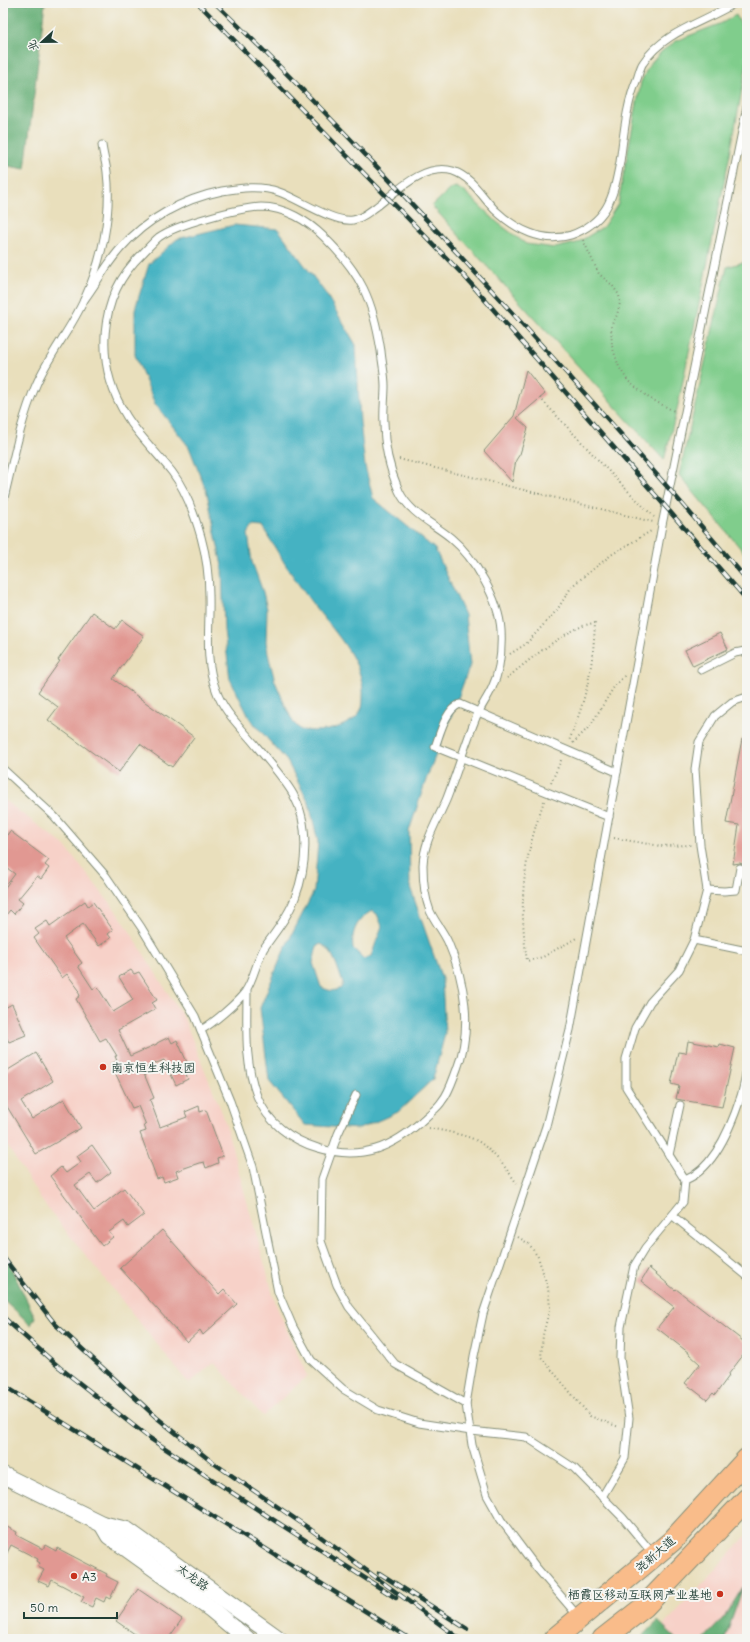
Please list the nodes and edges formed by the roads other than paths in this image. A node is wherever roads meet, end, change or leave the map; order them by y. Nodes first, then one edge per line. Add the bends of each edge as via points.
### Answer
1 (735, 3) edge
2 (747, 107) edge
3 (102, 146) dead end
4 (84, 300) junction
5 (3, 502) edge
6 (747, 653) edge
7 (701, 670) dead end
8 (747, 697) edge
9 (478, 712) junction
10 (461, 758) junction
11 (3, 769) edge
12 (616, 772) junction
13 (609, 817) junction
14 (740, 868) dead end
15 (707, 890) junction
16 (694, 940) junction
17 (747, 951) edge
18 (247, 990) junction
19 (200, 1030) junction
20 (747, 1069) edge
21 (356, 1095) dead end
22 (680, 1105) dead end
23 (332, 1152) junction
24 (669, 1155) junction
25 (684, 1180) junction
26 (673, 1216) junction
27 (747, 1276) edge
28 (466, 1404) junction
29 (471, 1431) junction
30 (747, 1459) edge
31 (3, 1475) edge
32 (602, 1497) junction
33 (747, 1499) edge
34 (102, 1524) junction
35 (654, 1556) junction
36 (580, 1618) junction
37 (247, 1639) edge
38 (279, 1639) edge
39 (554, 1639) edge
40 (603, 1639) edge

1 - 4 lane via 662,42 643,63 630,95 616,182 606,208 592,224 571,235 548,238 524,230 495,210 472,183 456,172 442,168 426,172 410,181 363,216 353,220 338,220 277,191 236,188 201,196 143,226 119,250
2 - 12 lane via 662,525
3 - 4 lane via 107,172 108,200 105,235
4 - 5 lane via 36,384 23,421
6 - 7 lane via 735,653
8 - 15 lane via 732,702 715,716 699,742 695,769 700,845
9 - 10 lane
9 - 10 lane via 460,704 448,716 442,728 435,748
9 - 12 lane
9 - 18 lane via 494,685 500,656 501,625 485,580 458,543 412,509 401,496 388,456 383,428 385,382 378,334 372,306 361,282 338,251 312,225 286,211 264,207 223,214 161,236 133,262 117,286 106,317 104,345 112,390 127,416 182,487 201,536 209,593 209,665 218,696 226,712 258,747 295,796 302,817 306,843 306,855 295,897 279,929 261,953
10 - 13 lane
10 - 23 lane via 424,851 422,872 430,910 446,937 462,979 466,1031 460,1061 444,1100 417,1126 381,1149 361,1153
11 - 19 lane via 54,816 106,876 141,927 195,1016
12 - 13 lane
13 - 28 lane via 568,1038 546,1126 483,1314
14 - 15 lane via 736,890
15 - 16 lane
16 - 17 lane
16 - 24 lane via 679,970 650,1002 635,1028 626,1059 626,1087
18 - 19 lane via 210,1025
18 - 23 lane via 247,1054 258,1100 276,1124 299,1142
19 - 29 lane via 230,1101 253,1167 278,1292 292,1327 311,1360 343,1389 378,1410 419,1423
20 - 25 lane via 742,1095 711,1160 694,1176
21 - 23 lane
22 - 24 lane
23 - 28 lane via 322,1179 321,1242 337,1286 349,1307 395,1364
24 - 25 lane
25 - 26 lane via 683,1202
26 - 27 lane
26 - 32 lane via 645,1248 634,1266 621,1327 620,1358 628,1418 625,1458
28 - 29 lane
29 - 32 lane via 526,1437 574,1468
29 - 36 lane via 476,1460 487,1495 501,1520 536,1567
30 - 35 main road, 尧新大道 via 672,1541
31 - 34 street, 太龙路
32 - 35 lane
33 - 40 main road via 644,1607
34 - 37 street, 太龙路 via 109,1536 212,1610
34 - 38 street, 太龙路 via 127,1530
35 - 36 main road, 尧新大道
36 - 39 main road, 尧新大道

